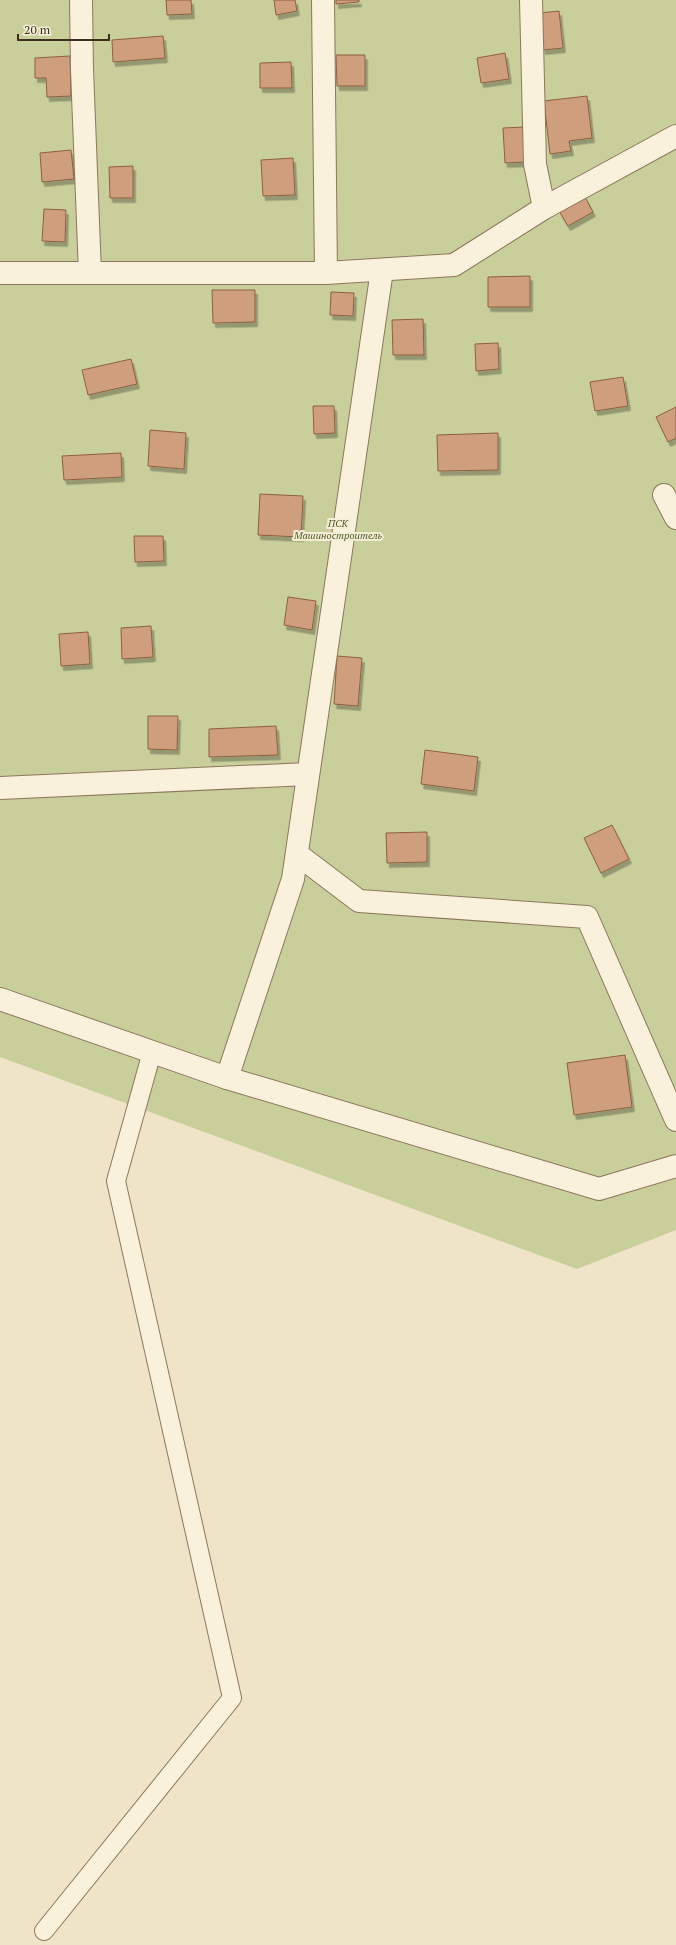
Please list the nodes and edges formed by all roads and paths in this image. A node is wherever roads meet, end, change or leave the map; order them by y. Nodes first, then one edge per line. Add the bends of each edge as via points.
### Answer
1 (81, 0) edge
2 (323, 0) edge
3 (531, 0) edge
4 (676, 136) edge
5 (544, 208) junction
6 (382, 270) junction
7 (0, 273) edge
8 (90, 273) junction
9 (326, 273) junction
10 (664, 495) dead end
11 (676, 518) edge
12 (308, 774) junction
13 (0, 788) edge
14 (297, 854) junction
15 (0, 999) edge
16 (152, 1052) junction
17 (227, 1078) junction
18 (676, 1120) edge
19 (676, 1166) edge
20 (44, 1931) dead end

1 - 8 street
2 - 9 street
3 - 5 street via 535,164
4 - 5 street
5 - 6 street via 454,266
6 - 9 street
6 - 12 street
7 - 8 street
8 - 9 street
10 - 11 street
12 - 13 street
12 - 14 street
14 - 17 street via 293,880
14 - 18 street via 359,901 587,917
15 - 16 street
16 - 17 street
16 - 20 lane via 116,1180 232,1698
17 - 19 street via 599,1189

